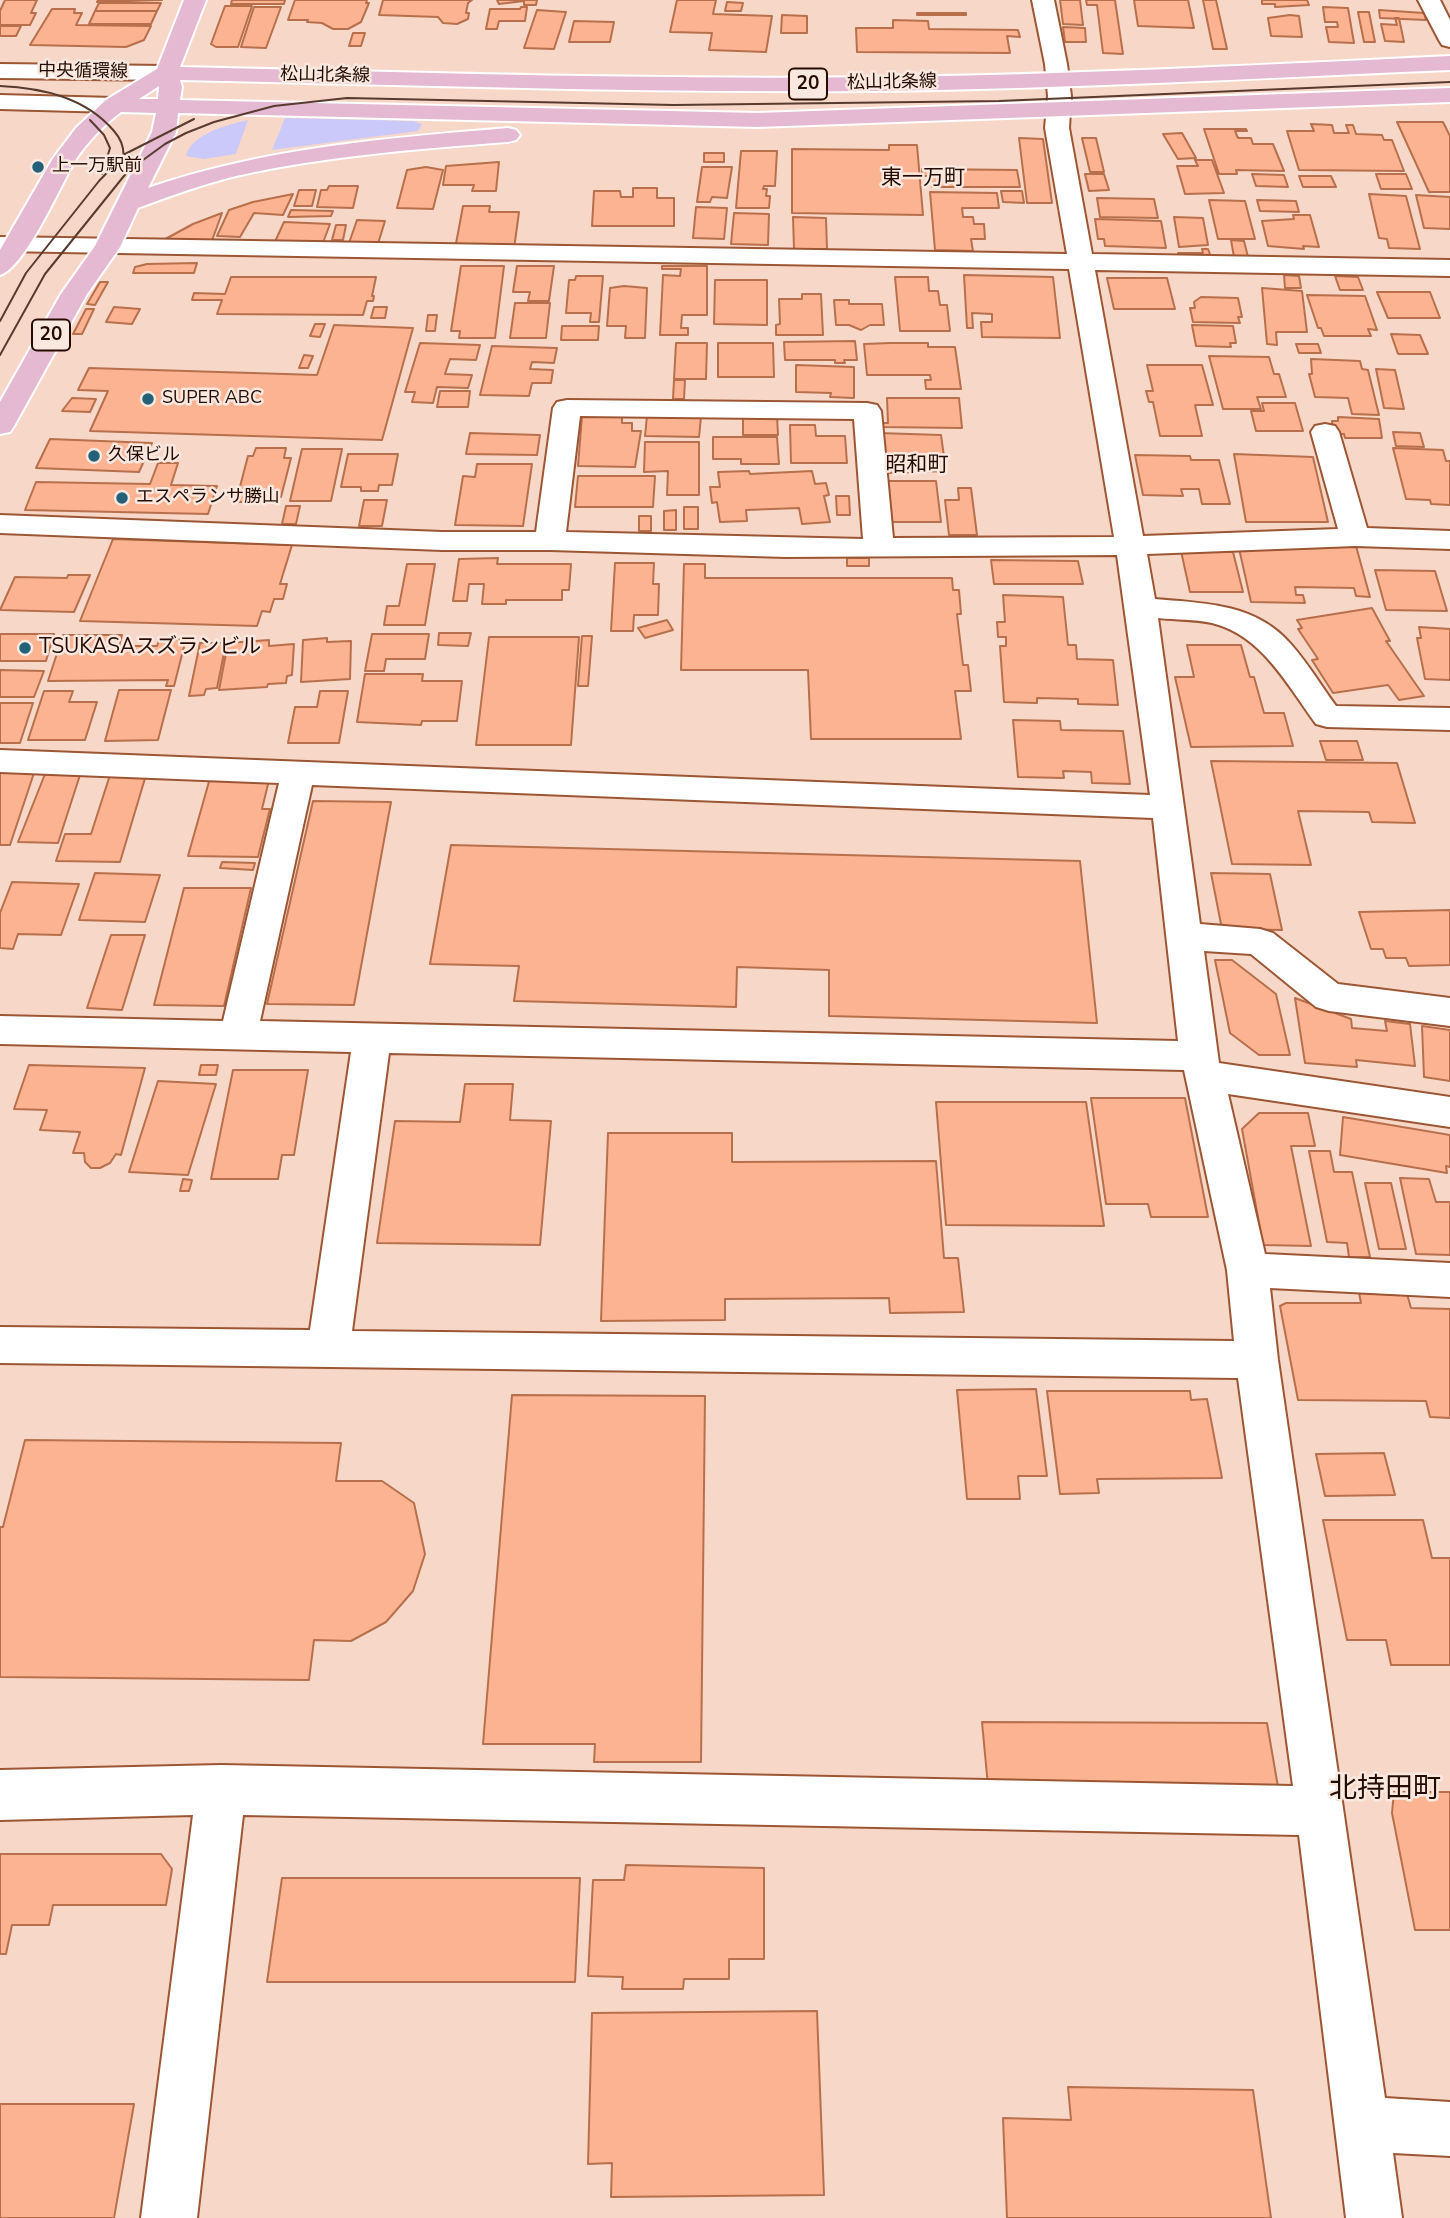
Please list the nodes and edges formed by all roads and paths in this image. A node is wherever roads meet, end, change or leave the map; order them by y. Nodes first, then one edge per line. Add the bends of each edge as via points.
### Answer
1 (195, 0) edge
2 (1043, 0) edge
3 (1429, 0) edge
4 (1450, 40) edge
5 (1450, 63) edge
6 (0, 71) edge
7 (166, 73) junction
8 (1058, 80) junction
9 (1450, 95) edge
10 (0, 102) edge
11 (114, 104) junction
12 (169, 106) junction
13 (1061, 111) junction
14 (758, 120) junction
15 (127, 204) junction
16 (9, 244) edge
17 (107, 247) junction
18 (1083, 263) junction
19 (0, 267) edge
20 (1450, 268) edge
21 (0, 426) edge
22 (1325, 432) dead end
23 (0, 524) edge
24 (1355, 537) junction
25 (1450, 540) edge
26 (550, 541) junction
27 (1129, 546) junction
28 (879, 547) junction
29 (1141, 607) junction
30 (1450, 719) edge
31 (0, 761) edge
32 (298, 772) junction
33 (1169, 807) junction
34 (1184, 936) junction
35 (1450, 1012) edge
36 (0, 1030) edge
37 (238, 1035) junction
38 (372, 1038) junction
39 (1201, 1066) junction
40 (1450, 1112) edge
41 (1248, 1270) junction
42 (1450, 1280) edge
43 (0, 1345) edge
44 (328, 1349) junction
45 (1257, 1360) junction
46 (221, 1790) junction
47 (0, 1795) edge
48 (1321, 1811) junction
49 (1364, 2124) junction
50 (1450, 2129) edge
51 (169, 2218) edge
52 (1374, 2218) edge

1 - 7 main road, 20
2 - 8 street
3 - 4 street
5 - 8 main road, 松山北条線 / 20
6 - 7 street, 中央循環線
7 - 8 main road, 松山北条線 / 20 via 693,84
7 - 11 main road
7 - 12 main road, 20 via 171,87
8 - 13 street
9 - 13 main road, 松山北条線 / 20
10 - 11 street, 中央循環線
11 - 12 main road, 松山北条線 / 20
11 - 16 main road via 85,132
12 - 14 main road, 松山北条線 / 20
12 - 15 main road, 20 via 164,132
13 - 14 main road, 松山北条線 / 20
13 - 18 street via 1057,128
14 - 15 main road via 559,130 399,145 251,166
15 - 17 main road, 20
16 - 17 street
16 - 19 main road
17 - 18 street
17 - 21 main road, 20 via 74,294
18 - 20 street
18 - 27 street
22 - 24 street
23 - 26 street
24 - 25 street
24 - 27 street
26 - 28 street
26 - 28 street via 567,408 867,411
27 - 28 street
27 - 29 street
29 - 30 street via 1218,614 1252,628 1273,644 1327,716
29 - 33 street
31 - 32 street
32 - 33 street
32 - 37 street
33 - 34 street
34 - 35 street via 1260,942 1329,997
34 - 39 street
36 - 37 street
37 - 38 street
38 - 39 street
38 - 44 street
39 - 40 street
39 - 41 street
41 - 42 street
41 - 45 street
43 - 44 street
44 - 45 street
45 - 48 street
46 - 47 street
46 - 48 street
46 - 51 street
48 - 49 street
49 - 50 street
49 - 52 street

